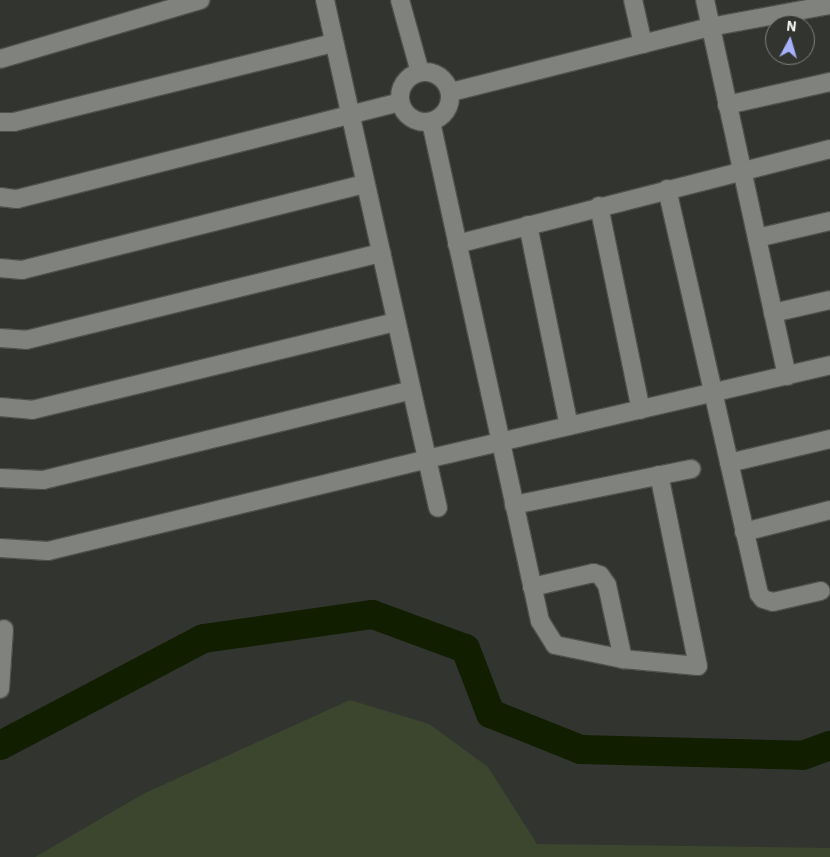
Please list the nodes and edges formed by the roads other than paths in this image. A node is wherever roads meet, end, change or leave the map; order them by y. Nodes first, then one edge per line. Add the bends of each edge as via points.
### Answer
1 (200, 0) edge
2 (325, 0) edge
3 (400, 0) edge
4 (632, 0) edge
5 (705, 0) edge
6 (830, 5) edge
7 (787, 6) edge
8 (710, 27) junction
9 (334, 43) junction
10 (643, 44) junction
11 (0, 59) edge
12 (420, 72) junction
13 (830, 82) edge
14 (451, 92) junction
15 (400, 102) junction
16 (727, 105) junction
17 (350, 115) junction
18 (0, 122) edge
19 (431, 122) junction
20 (830, 149) edge
21 (741, 169) junction
22 (366, 184) junction
23 (667, 189) junction
24 (0, 197) edge
25 (599, 206) junction
26 (830, 222) edge
27 (528, 225) junction
28 (757, 238) junction
29 (457, 244) junction
30 (381, 252) junction
31 (0, 268) edge
32 (830, 300) edge
33 (773, 313) junction
34 (396, 322) junction
35 (0, 338) edge
36 (830, 366) edge
37 (787, 376) junction
38 (411, 390) junction
39 (714, 393) junction
40 (0, 407) edge
41 (641, 410) junction
42 (569, 426) junction
43 (830, 439) edge
44 (500, 442) junction
45 (427, 459) junction
46 (729, 463) junction
47 (692, 469) dead end
48 (658, 475) junction
49 (0, 478) edge
50 (514, 505) junction
51 (438, 508) dead end
52 (830, 510) edge
53 (744, 532) junction
54 (0, 548) edge
55 (532, 587) junction
56 (821, 591) dead end
57 (4, 630) dead end
58 (623, 659) junction
59 (0, 688) edge

1 - 11 street
2 - 9 street
3 - 12 street
4 - 10 street
5 - 8 street
6 - 7 street
7 - 8 street
8 - 10 street
8 - 16 street
9 - 17 street
9 - 18 street via 14,122
10 - 14 street
12 - 14 street via 440,76
12 - 15 street via 404,83
13 - 16 street
14 - 19 street via 447,111
15 - 17 street
15 - 19 street via 411,118
16 - 21 street
17 - 22 street
17 - 24 street via 17,199
19 - 29 street
20 - 21 street
21 - 23 street
21 - 28 street
22 - 30 street
22 - 31 street via 22,270
23 - 25 street
23 - 39 street
25 - 27 street
25 - 41 street
26 - 28 street
27 - 29 street
27 - 42 street
28 - 33 street
29 - 44 street
30 - 34 street
30 - 35 street via 26,340
32 - 33 street
33 - 37 street
34 - 38 street
34 - 40 street via 32,410
36 - 37 street
37 - 39 street
38 - 45 street
38 - 49 street via 43,480
39 - 41 street
39 - 46 street
41 - 42 street
42 - 44 street
43 - 46 street
44 - 45 street
44 - 50 street
45 - 51 street
45 - 54 street via 48,551
46 - 53 street
47 - 48 street
48 - 50 street
48 - 58 street via 698,666
50 - 55 street
52 - 53 street
53 - 56 street via 763,599 773,602
55 - 58 street via 540,621 555,645
55 - 58 street via 592,573 600,575 607,585
57 - 59 street

